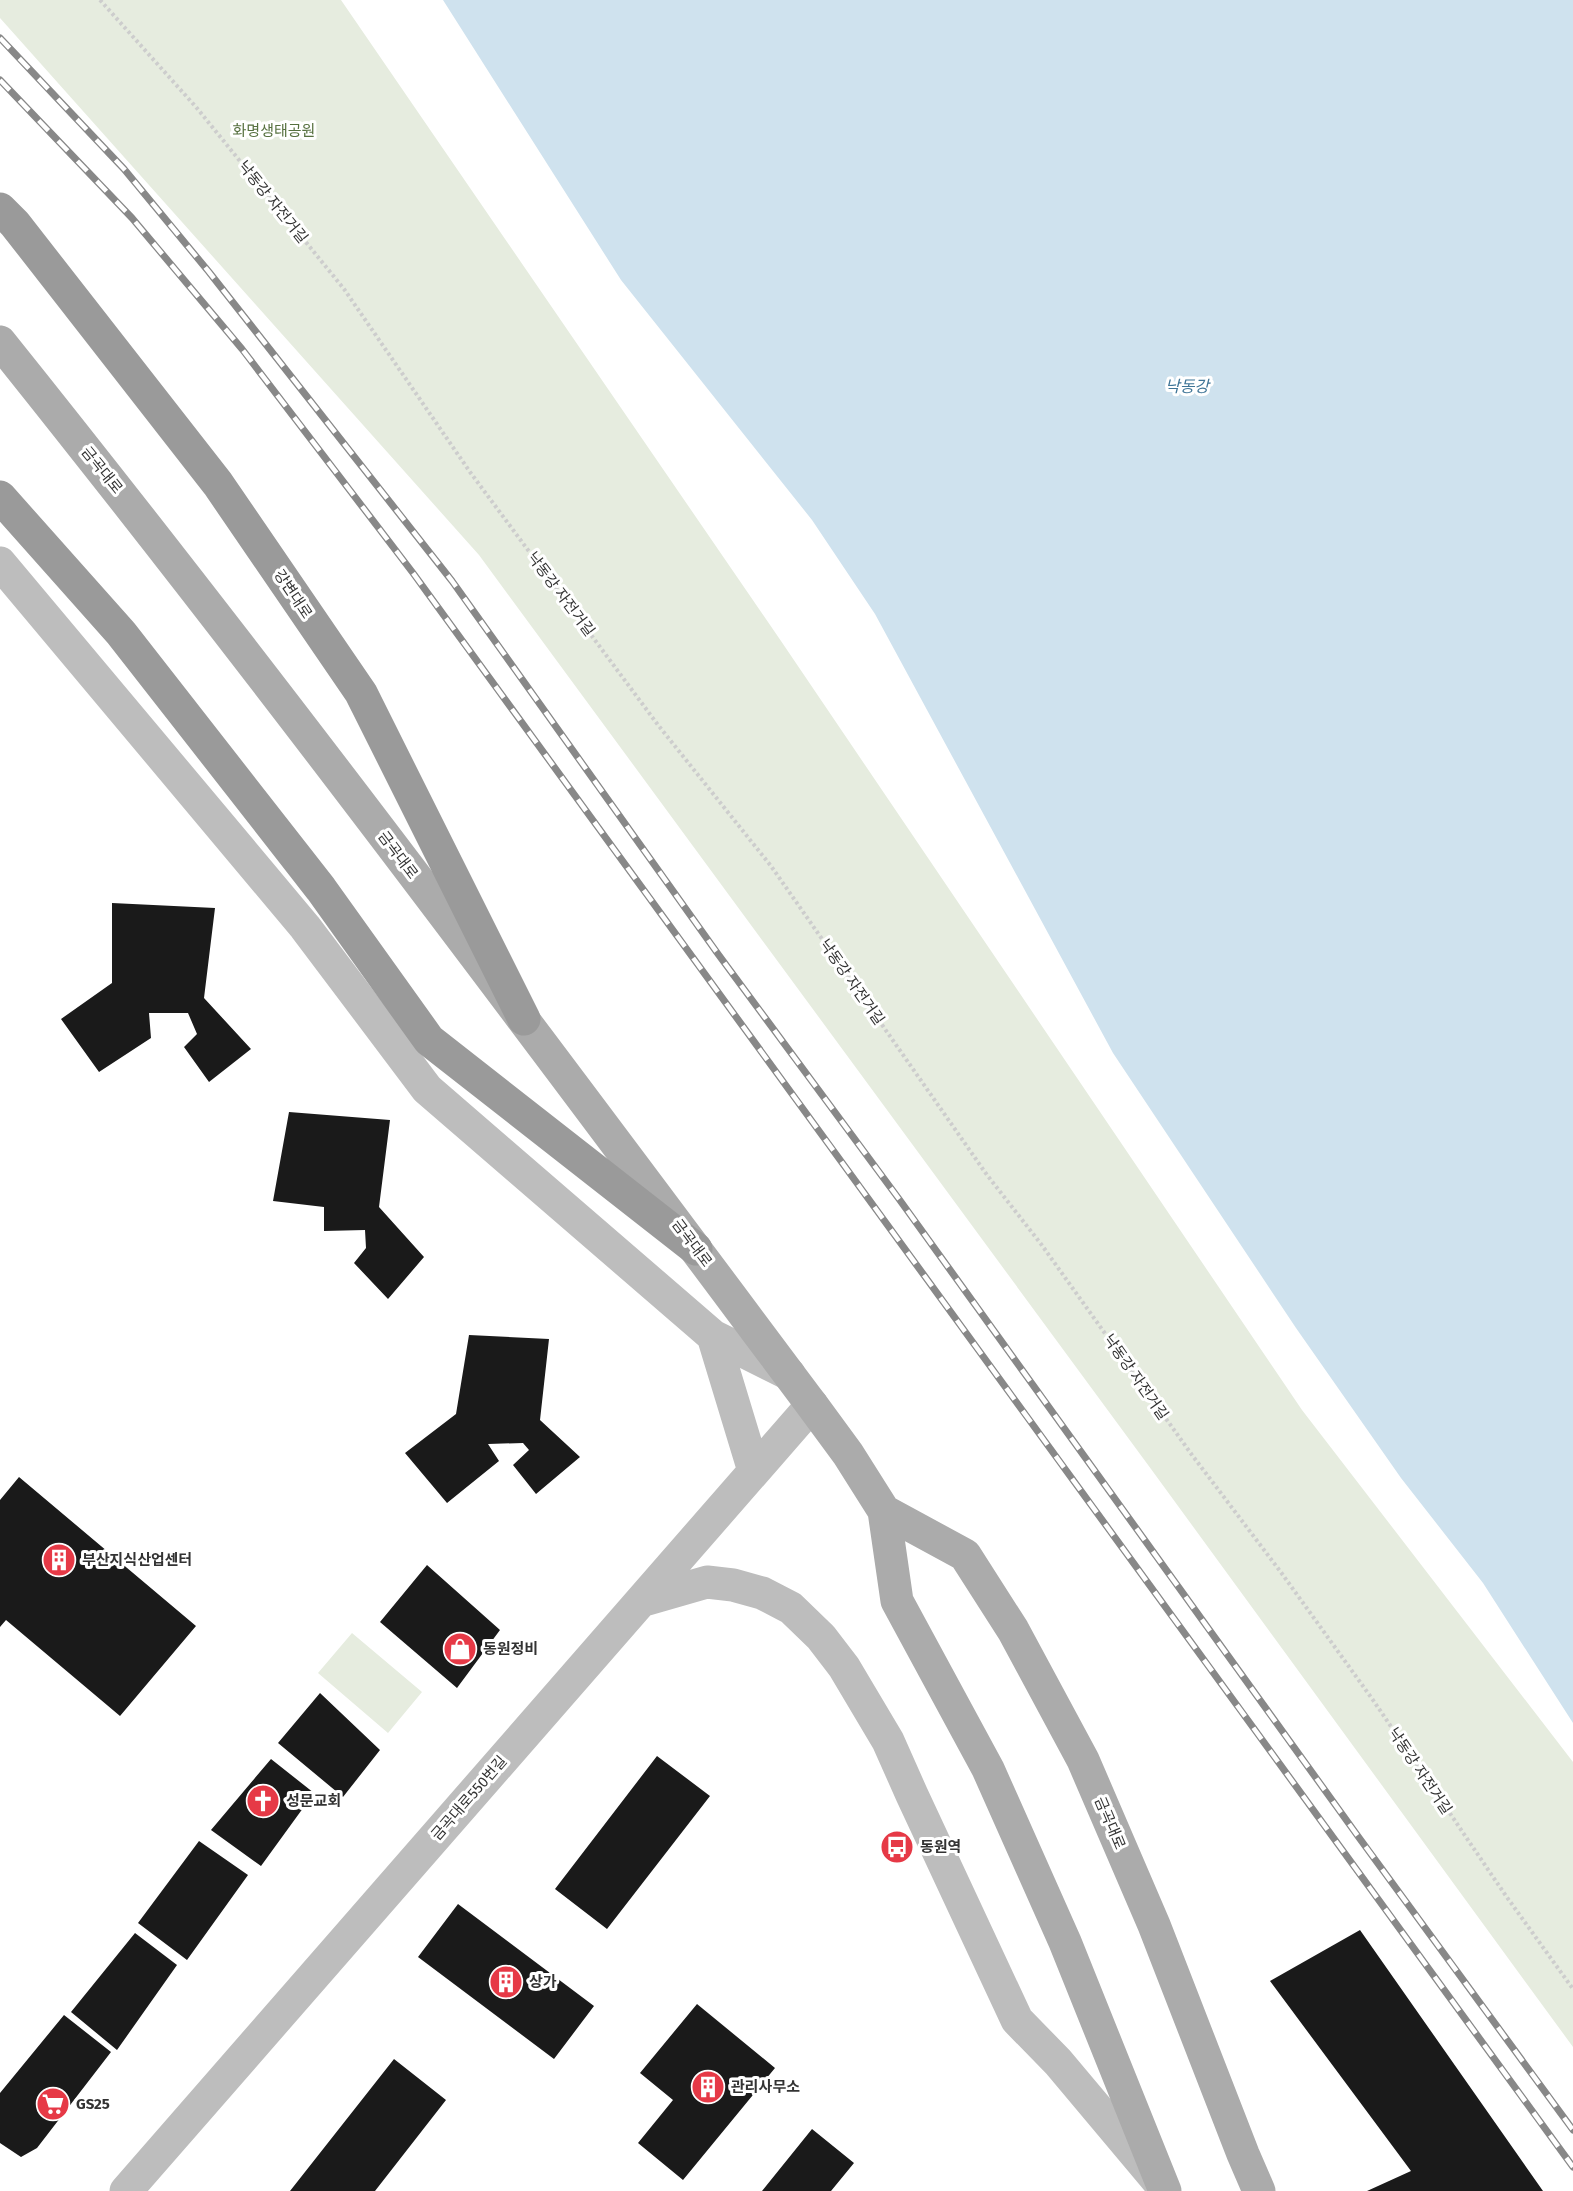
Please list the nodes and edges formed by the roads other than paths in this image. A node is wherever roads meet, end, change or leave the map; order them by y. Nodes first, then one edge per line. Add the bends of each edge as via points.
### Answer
1 (0, 209) edge
2 (0, 342) edge
3 (0, 497) edge
4 (0, 563) edge
5 (524, 1020) junction
6 (696, 1249) junction
7 (713, 1336) junction
8 (789, 1374) junction
9 (812, 1405) junction
10 (754, 1471) junction
11 (884, 1511) junction
12 (641, 1601) junction
13 (1164, 2189) edge
14 (126, 2191) edge
15 (1259, 2191) edge

1 - 5 highway, 강변대로 via 218,484 361,693
2 - 5 main road, 금곡대로 via 135,510
3 - 6 highway via 121,633 321,889 429,1040
4 - 7 street, 금곡대로 via 304,927 427,1089
5 - 6 main road, 금곡대로
6 - 8 main road, 금곡대로
7 - 8 street, 금곡대로
7 - 10 street
8 - 9 main road, 금곡대로
9 - 10 street, 금곡대로550번길
9 - 11 main road, 금곡대로
10 - 12 street, 금곡대로550번길
11 - 13 main road, 금곡대로 via 897,1601 988,1769 1065,1942
11 - 15 main road, 금곡대로 via 965,1555 1013,1630 1083,1760 1154,1925
12 - 13 street via 707,1582 733,1585 762,1593 791,1608 821,1636 888,1741 1017,2020 1058,2062
12 - 14 street, 금곡대로550번길

